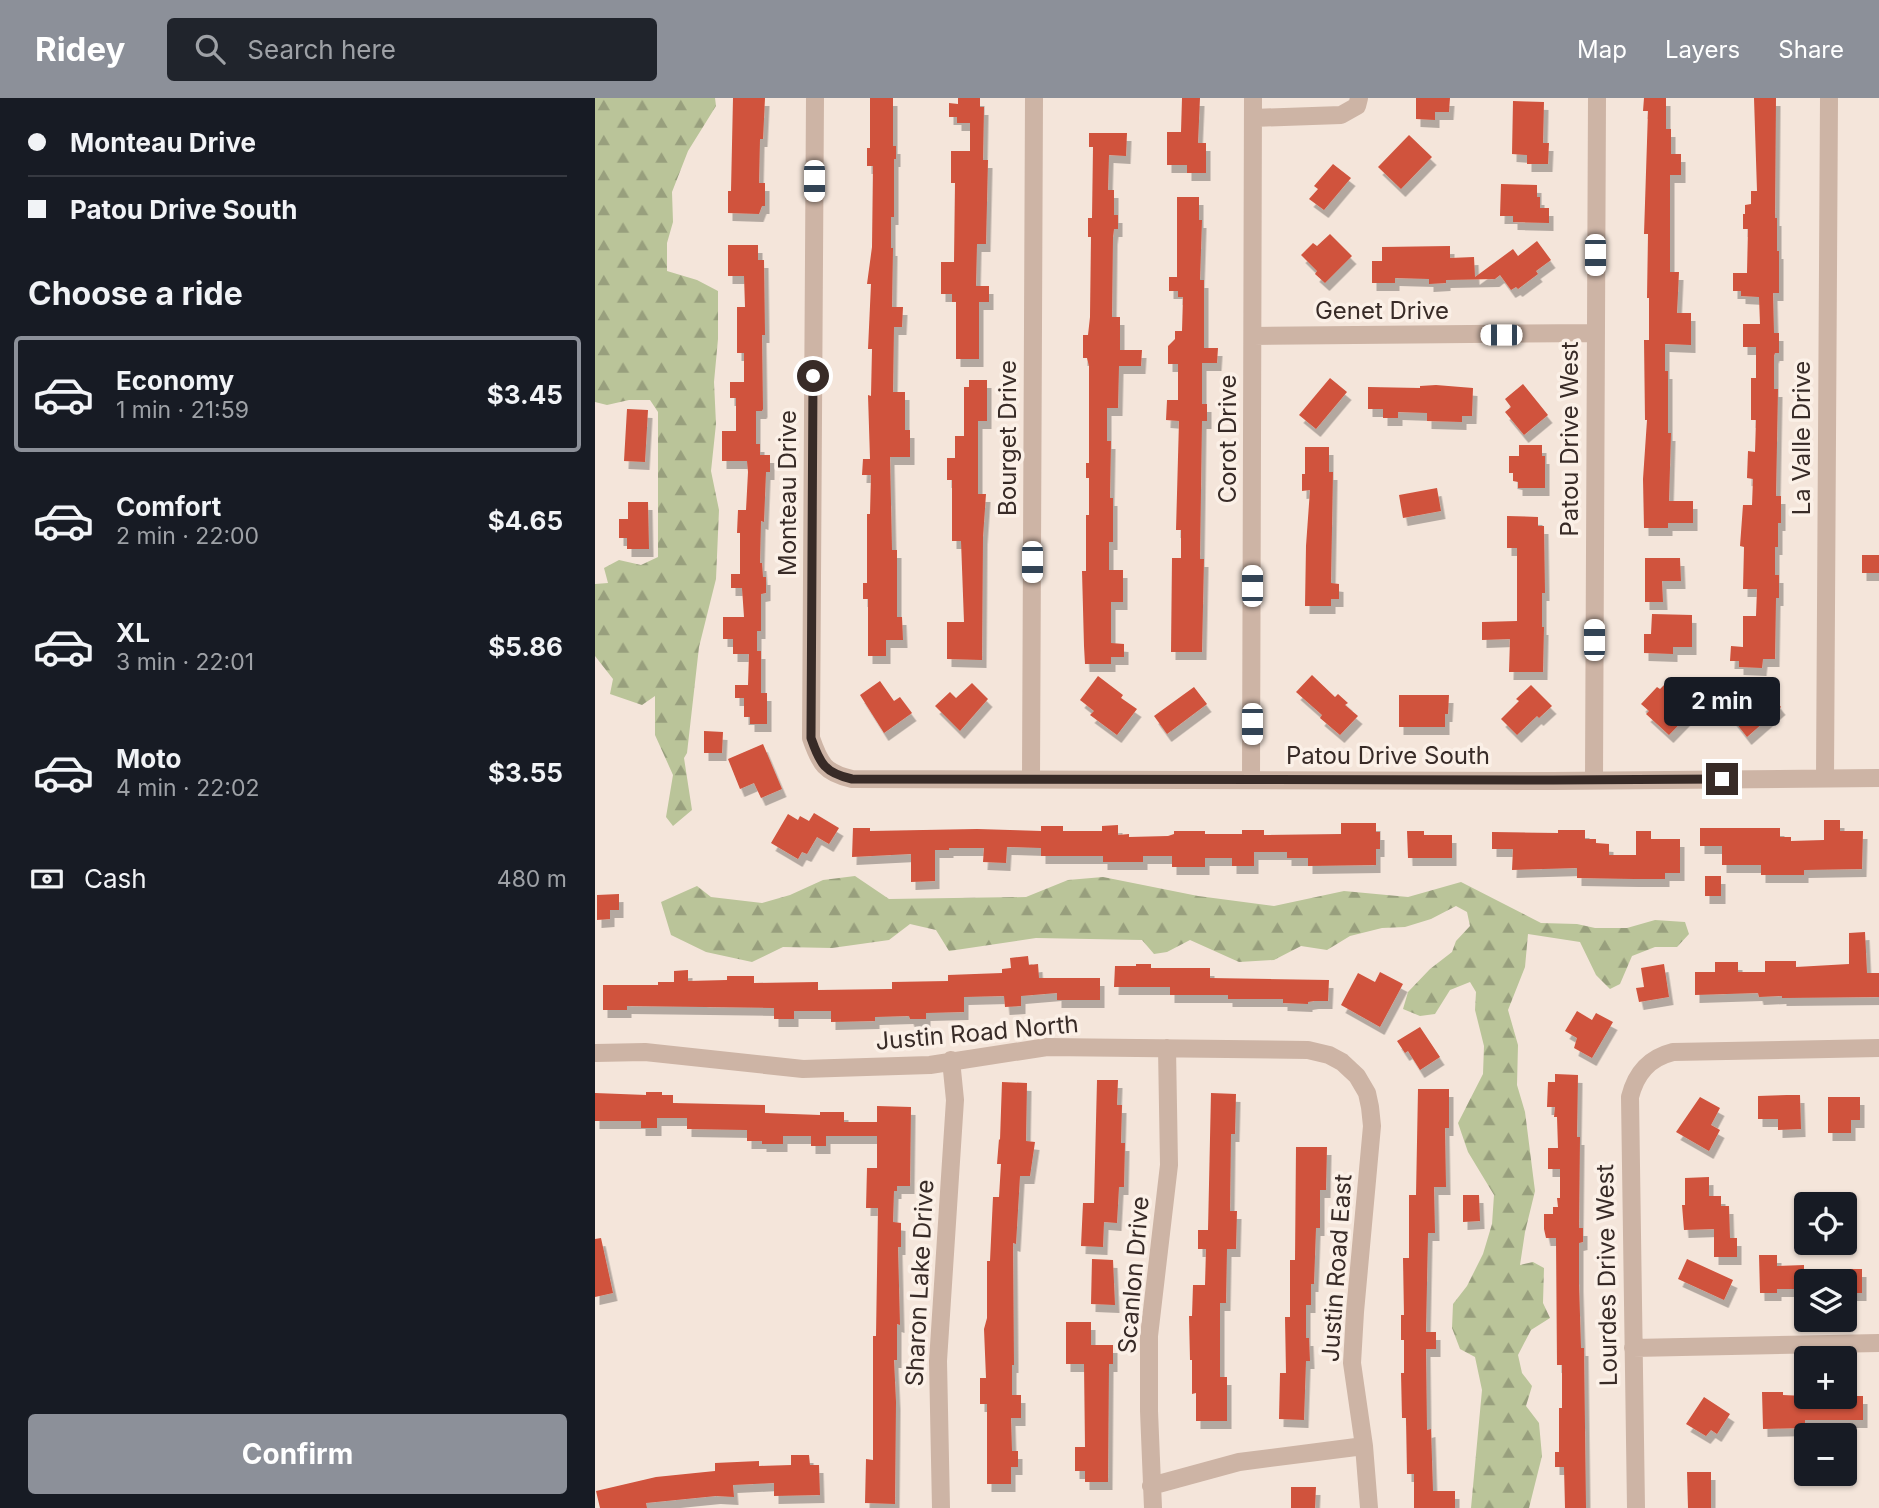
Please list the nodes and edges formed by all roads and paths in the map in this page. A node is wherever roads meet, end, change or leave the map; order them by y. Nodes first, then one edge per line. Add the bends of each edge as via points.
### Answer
1 (815, 98) edge
2 (1034, 98) edge
3 (1253, 98) edge
4 (1359, 98) edge
5 (1597, 98) edge
6 (1829, 98) edge
7 (1253, 118) junction
8 (1595, 333) junction
9 (1253, 336) junction
10 (819, 760) joint
11 (1031, 778) junction
12 (1825, 778) junction
13 (1879, 778) edge
14 (1594, 779) junction
15 (1251, 780) junction
16 (1167, 1048) junction
17 (1879, 1048) edge
18 (595, 1053) edge
19 (951, 1060) junction
20 (1357, 1076) joint
21 (1879, 1343) edge
22 (1633, 1348) junction
23 (1364, 1446) junction
24 (1151, 1486) junction
25 (941, 1508) edge
26 (1153, 1508) edge
27 (1369, 1508) edge
28 (1636, 1508) edge

1 - 10 street, Monteau Drive via 811,738
2 - 11 street, Bourget Drive
3 - 7 street, Corot Drive
4 - 7 street via 1357,106 1341,115
5 - 8 street, Patou Drive West
6 - 12 street, La Valle Drive
7 - 9 street, Corot Drive
8 - 9 street, Genet Drive
8 - 14 street, Patou Drive West
9 - 15 street, Corot Drive
10 - 11 street, Patou Drive South via 837,776 852,779
11 - 15 street, Patou Drive South
12 - 13 street, Patou Drive South
12 - 14 street, Patou Drive South
14 - 15 street, Patou Drive South
16 - 19 street, Justin Road North via 1047,1047
16 - 20 street, Justin Road North via 1318,1051 1342,1062
16 - 24 street, Scanlon Drive via 1170,1166 1149,1336
17 - 22 street, Lourdes Drive West via 1673,1052 1645,1065 1630,1097
18 - 19 street, Justin Road North via 645,1052 803,1069 930,1065
19 - 25 street, Sharon Lake Drive via 955,1100 938,1361
20 - 23 street, Justin Road East via 1367,1093 1372,1126 1352,1363
21 - 22 street
22 - 28 street, Lourdes Drive West
23 - 24 street via 1239,1462
23 - 27 street, Justin Road East
24 - 26 street, Scanlon Drive

